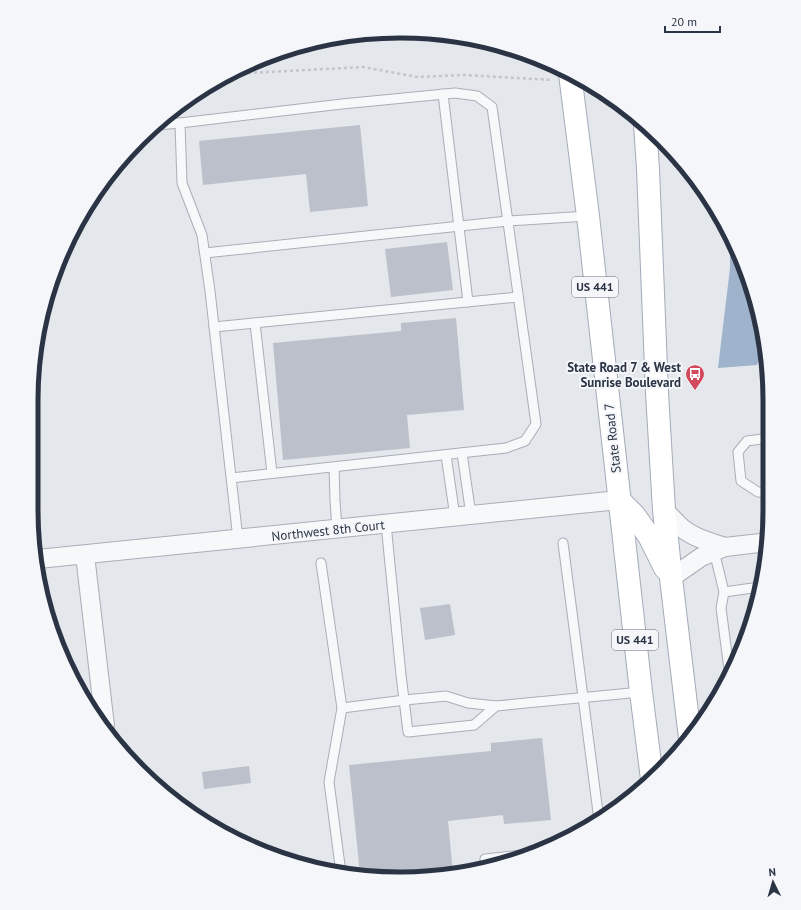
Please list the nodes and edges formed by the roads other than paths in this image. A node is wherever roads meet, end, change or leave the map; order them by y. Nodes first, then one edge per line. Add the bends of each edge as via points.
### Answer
1 (571, 81) edge
2 (443, 94) junction
3 (180, 123) junction
4 (166, 124) edge
5 (645, 133) edge
6 (588, 216) junction
7 (508, 221) junction
8 (458, 226) junction
9 (204, 253) junction
10 (518, 297) junction
11 (468, 302) junction
12 (255, 323) junction
13 (214, 327) junction
14 (763, 439) edge
15 (462, 453) junction
16 (446, 455) junction
17 (334, 467) junction
18 (272, 473) junction
19 (231, 478) junction
20 (763, 492) edge
21 (619, 500) junction
22 (664, 510) junction
23 (463, 516) junction
24 (386, 524) junction
25 (337, 529) junction
26 (238, 539) junction
27 (564, 542) dead end
28 (761, 543) edge
29 (720, 549) junction
30 (85, 555) junction
31 (41, 559) edge
32 (321, 563) dead end
33 (671, 578) junction
34 (754, 588) edge
35 (724, 592) junction
36 (728, 664) edge
37 (641, 692) junction
38 (584, 698) junction
39 (405, 700) junction
40 (496, 706) junction
41 (342, 708) junction
42 (104, 718) edge
43 (689, 729) edge
44 (651, 772) edge
45 (598, 813) edge
46 (504, 857) edge
47 (485, 862) edge
48 (340, 867) edge

1 - 6 main road, State Road 7 / US 441
2 - 3 lane
2 - 7 lane via 477,96 492,107
2 - 8 lane
3 - 4 lane
3 - 9 lane via 182,183 202,235
5 - 22 main road, US 441
6 - 7 lane
6 - 21 main road, State Road 7 / US 441
7 - 8 lane
7 - 10 lane
8 - 9 lane
8 - 11 lane
9 - 13 lane
10 - 11 lane
10 - 15 lane via 536,424 526,441 506,448
11 - 12 lane
12 - 13 lane
12 - 18 lane
13 - 19 lane
14 - 20 lane via 747,441 738,452 741,481 758,492
15 - 16 lane
15 - 23 lane
16 - 17 lane
16 - 23 lane
17 - 18 lane
17 - 25 lane
18 - 19 lane
19 - 26 lane
21 - 23 street, Northwest 8th Court
21 - 33 main road via 649,536
21 - 37 main road, State Road 7 / US 441
22 - 29 street via 683,529
22 - 33 main road, US 441
23 - 24 street, Northwest 8th Court
24 - 25 street, Northwest 8th Court
24 - 39 lane
25 - 26 street, Northwest 8th Court
26 - 30 street, Northwest 8th Court
27 - 38 lane
28 - 29 street
29 - 33 street via 701,557
29 - 35 lane
30 - 31 street, Northwest 8th Court
30 - 42 street
32 - 41 lane
33 - 43 main road, US 441
34 - 35 lane
35 - 36 lane via 721,608
37 - 38 lane
37 - 44 main road, State Road 7 / US 441
38 - 40 lane
38 - 45 lane
39 - 40 lane via 446,696 468,703
39 - 40 lane via 408,732 474,725
39 - 41 lane
41 - 48 lane via 329,782
46 - 47 lane via 485,859

